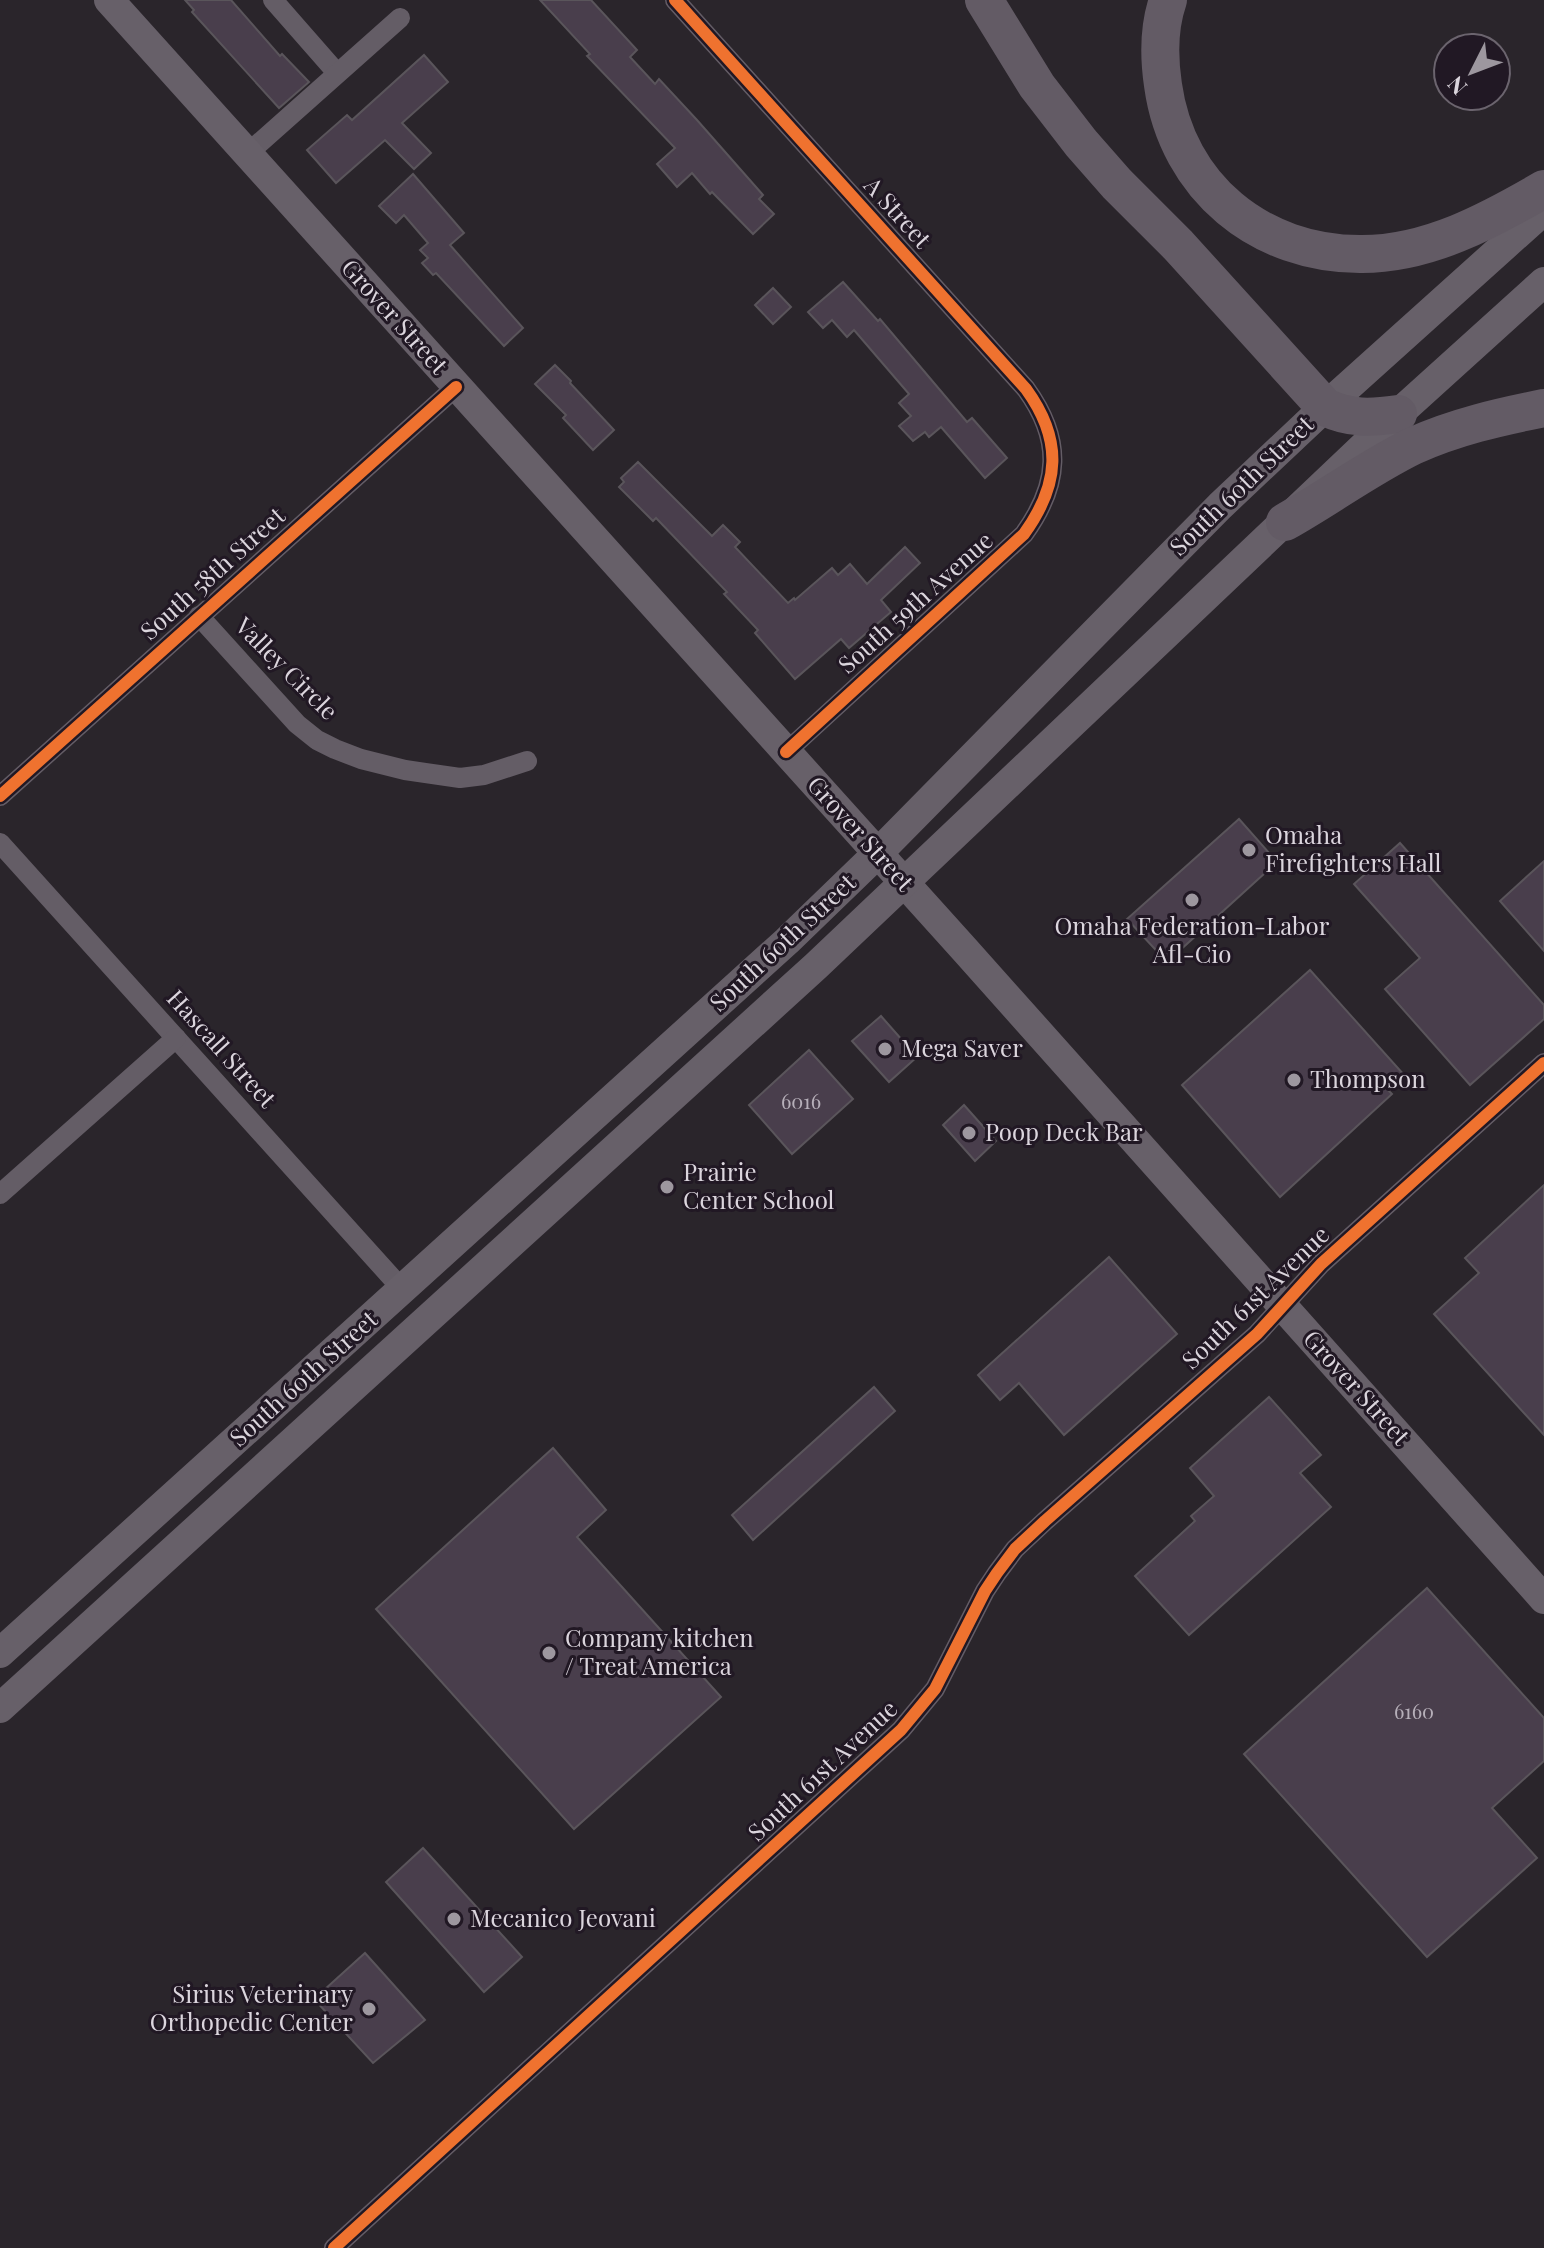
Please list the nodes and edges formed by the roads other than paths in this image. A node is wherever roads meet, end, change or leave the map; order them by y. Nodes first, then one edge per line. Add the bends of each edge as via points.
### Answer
1 (109, 0) edge
2 (273, 0) edge
3 (675, 0) edge
4 (984, 0) edge
5 (1168, 0) edge
6 (400, 18) dead end
7 (337, 73) junction
8 (247, 154) junction
9 (1544, 189) edge
10 (1544, 210) edge
11 (1544, 282) edge
12 (456, 387) junction
13 (1325, 407) junction
14 (1544, 408) edge
15 (1398, 414) junction
16 (1052, 471) joint
17 (1285, 522) junction
18 (199, 616) junction
19 (786, 752) junction
20 (527, 761) dead end
21 (0, 796) edge
22 (0, 843) edge
23 (878, 853) junction
24 (904, 882) junction
25 (176, 1038) junction
26 (1544, 1063) edge
27 (586, 1123) junction
28 (0, 1194) edge
29 (469, 1282) junction
30 (403, 1290) junction
31 (1283, 1307) junction
32 (1544, 1599) edge
33 (0, 1653) edge
34 (0, 1708) edge
35 (334, 2248) edge

1 - 8 main road, Grover Street
2 - 7 street
3 - 16 street, A Street via 1026,389 1046,423
4 - 13 highway via 1037,86 1081,143
5 - 9 highway via 1161,71 1176,137 1214,194 1271,235 1332,253 1396,251 1456,234
6 - 7 street
7 - 8 street
8 - 12 main road, Grover Street
10 - 13 main road, South 60th Street
11 - 15 main road, South 60th Street
12 - 18 street, South 58th Street
12 - 19 main road, Grover Street
13 - 15 highway via 1349,417
13 - 23 main road, South 60th Street via 1156,569
14 - 17 highway via 1476,423 1414,446
15 - 17 main road, South 60th Street
16 - 19 street, South 59th Avenue via 1046,498 1024,534
17 - 24 main road, South 60th Street
18 - 20 street, Valley Circle via 297,724 335,749 405,770 460,778
18 - 21 street, South 58th Street
19 - 23 main road, Grover Street
22 - 25 street, Hascall Street
23 - 24 main road, Grover Street
23 - 27 main road, South 60th Street
24 - 29 main road, South 60th Street
24 - 31 main road, Grover Street
25 - 28 street
25 - 30 street, Hascall Street
26 - 31 street, South 61st Avenue via 1321,1264
27 - 29 main road via 552,1179 466,1256 461,1264
27 - 30 main road, South 60th Street
29 - 34 main road, South 60th Street
30 - 33 main road, South 60th Street
31 - 32 main road, Grover Street
31 - 35 street, South 61st Avenue via 1015,1549 985,1591 935,1689 901,1730

